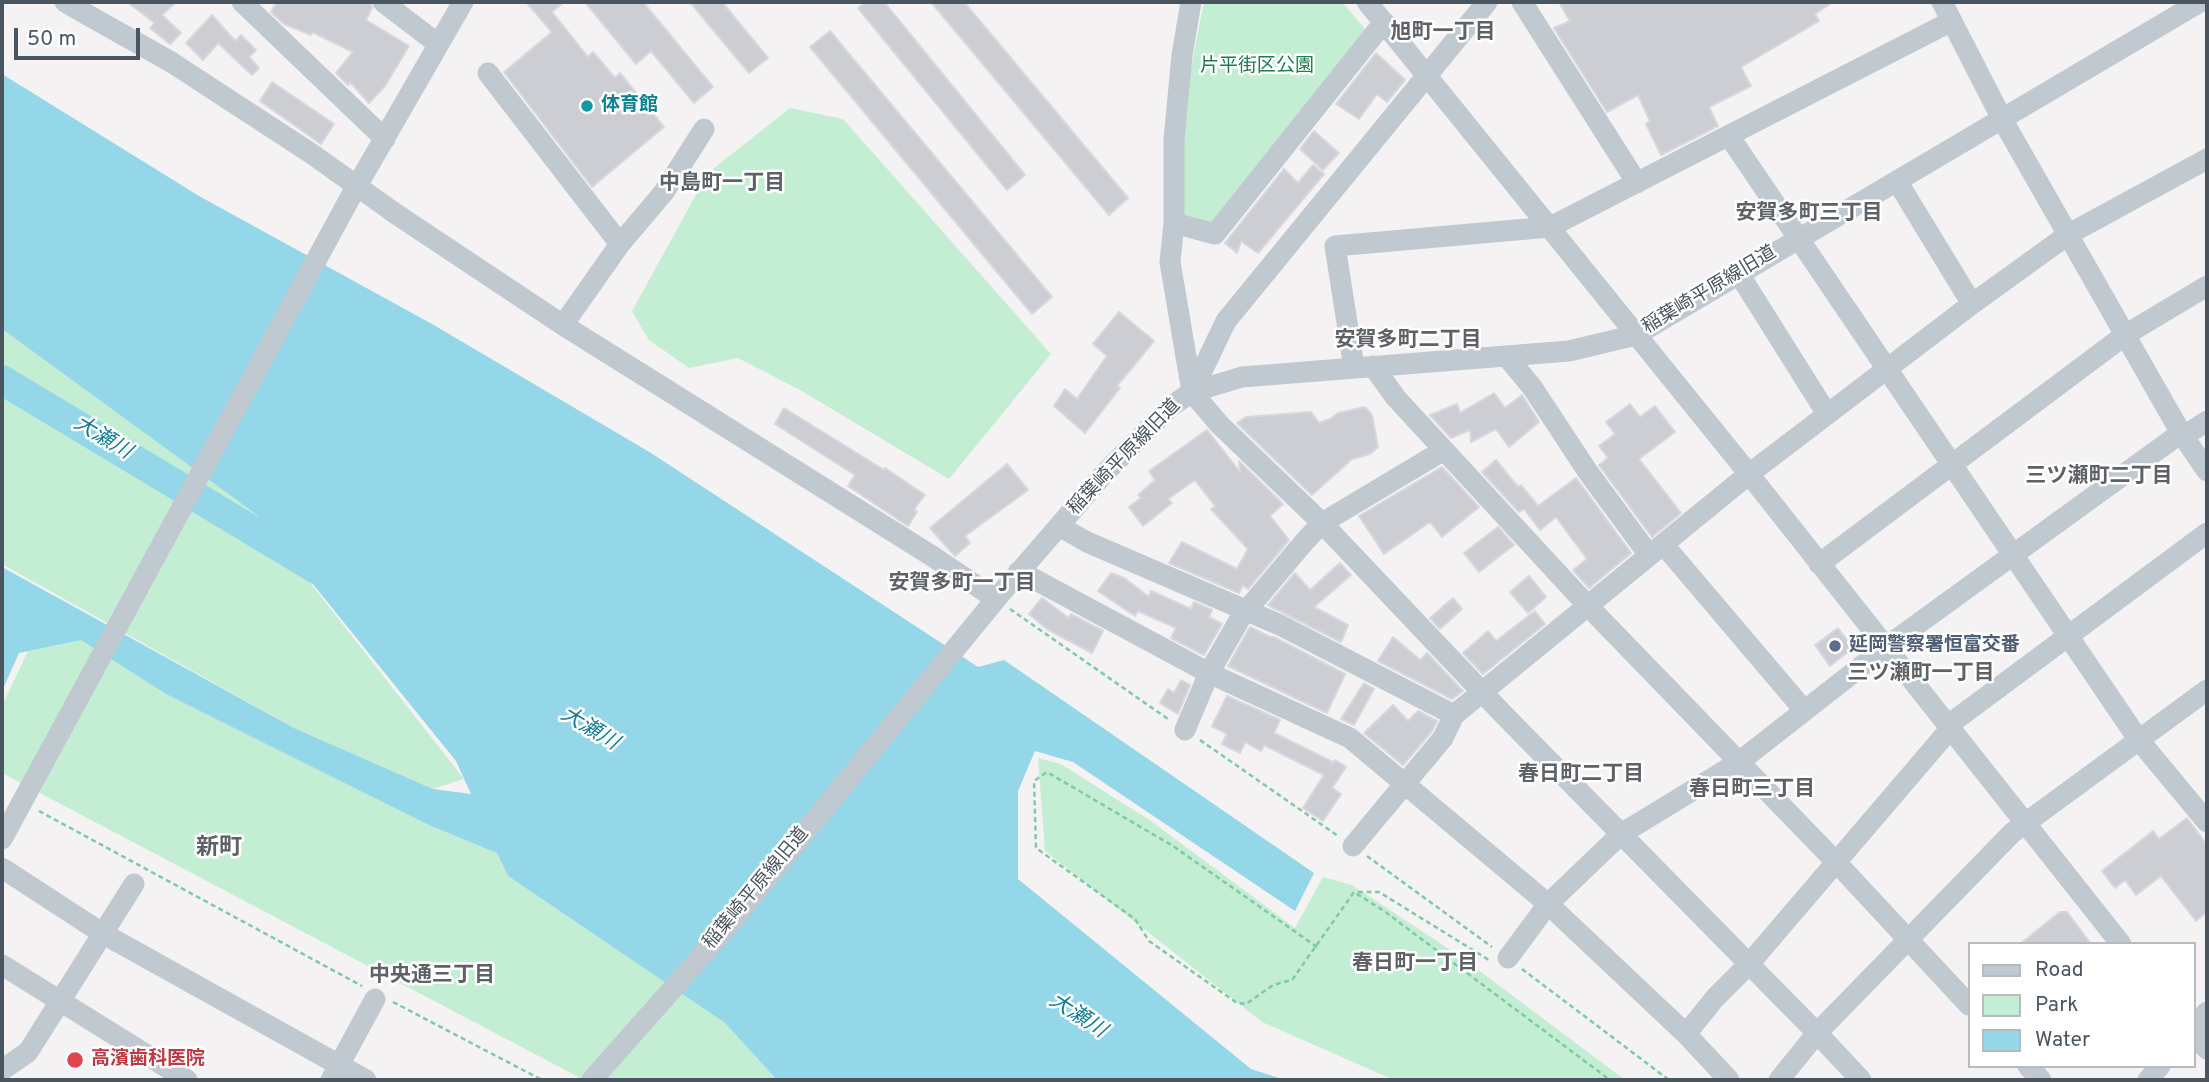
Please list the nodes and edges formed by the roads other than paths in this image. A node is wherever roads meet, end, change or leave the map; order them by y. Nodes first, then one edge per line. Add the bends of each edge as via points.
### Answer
1 (383, 2) edge
2 (463, 2) edge
3 (1191, 2) edge
4 (1367, 2) edge
5 (1488, 2) edge
6 (1522, 2) edge
7 (2200, 2) edge
8 (69, 3) edge
9 (255, 6) edge
10 (1949, 8) edge
11 (1384, 22) junction
12 (438, 44) junction
13 (488, 73) dead end
14 (1427, 74) junction
15 (2002, 119) junction
16 (704, 129) dead end
17 (1729, 136) junction
18 (385, 139) junction
19 (2207, 159) edge
20 (1897, 181) junction
21 (1637, 183) junction
22 (354, 192) junction
23 (1174, 223) junction
24 (1550, 227) junction
25 (1302, 229) junction
26 (2069, 234) junction
27 (1798, 239) junction
28 (620, 244) junction
29 (1336, 254) junction
30 (1739, 274) junction
31 (2207, 286) edge
32 (1972, 304) junction
33 (563, 325) junction
34 (1636, 335) junction
35 (2125, 335) junction
36 (1507, 357) junction
37 (1364, 366) junction
38 (1885, 369) junction
39 (1192, 392) junction
40 (1828, 414) junction
41 (2207, 421) edge
42 (2183, 434) junction
43 (1444, 450) junction
44 (1951, 465) junction
45 (2207, 471) edge
46 (1749, 474) junction
47 (1322, 523) junction
48 (1059, 526) junction
49 (2207, 533) edge
50 (1656, 549) junction
51 (2011, 555) junction
52 (1819, 564) junction
53 (1019, 571) junction
54 (996, 599) junction
55 (1587, 606) junction
56 (1246, 610) junction
57 (2069, 638) junction
58 (1886, 647) junction
59 (1209, 673) junction
60 (2207, 690) edge
61 (1482, 691) junction
62 (1804, 710) junction
63 (1454, 715) junction
64 (1949, 728) junction
65 (1185, 730) dead end
66 (2138, 739) junction
67 (1739, 762) junction
68 (1405, 784) junction
69 (22, 800) edge
70 (2024, 822) junction
71 (2207, 822) edge
72 (1621, 834) junction
73 (2, 839) edge
74 (1353, 846) road end
75 (1836, 862) junction
76 (2, 868) edge
77 (134, 884) dead end
78 (1548, 904) junction
79 (102, 933) junction
80 (1908, 939) junction
81 (2119, 942) edge
82 (1508, 958) road end
83 (1749, 964) junction
84 (2, 965) edge
85 (377, 996) road end
86 (61, 1002) junction
87 (1968, 1004) edge
88 (2207, 1012) edge
89 (2195, 1026) edge
90 (1817, 1033) junction
91 (1686, 1034) junction
92 (2195, 1036) edge
93 (2207, 1049) edge
94 (2, 1070) edge
95 (335, 1073) edge
96 (184, 1080) edge
97 (366, 1080) edge
98 (592, 1080) edge
99 (1729, 1080) edge
100 (1779, 1080) edge
101 (1861, 1080) edge

1 - 12 street
2 - 12 street
3 - 23 street via 1174,139
4 - 11 street
5 - 14 street
6 - 21 street
7 - 15 street, 稲葉崎平原線旧道
8 - 22 street via 312,154
9 - 18 street
10 - 15 street
10 - 17 street
11 - 14 street
11 - 23 street via 1214,234
12 - 18 street
13 - 28 street
14 - 24 street
14 - 25 street
15 - 20 street, 稲葉崎平原線旧道
15 - 26 street
16 - 28 street via 664,192
17 - 21 street
17 - 27 street
18 - 22 street
19 - 26 street
20 - 27 street, 稲葉崎平原線旧道
20 - 32 street
21 - 24 street
22 - 33 street
22 - 69 street
23 - 39 street via 1170,262
24 - 29 street via 1335,246
24 - 34 street
25 - 29 street
25 - 39 street via 1226,321
26 - 32 street
26 - 35 street
27 - 30 street, 稲葉崎平原線旧道
27 - 38 street
28 - 33 street
29 - 37 street
30 - 34 street, 稲葉崎平原線旧道
30 - 40 street
31 - 35 street
32 - 38 street
33 - 54 street
34 - 36 street, 稲葉崎平原線旧道 via 1569,351
34 - 46 street
35 - 42 street
35 - 44 street
36 - 37 street, 稲葉崎平原線旧道
36 - 50 street via 1588,472
37 - 39 street, 稲葉崎平原線旧道 via 1242,377
37 - 43 street
38 - 40 street
38 - 44 street
39 - 47 street
39 - 48 street, 稲葉崎平原線旧道 via 1170,407
40 - 46 street
41 - 42 street
42 - 45 street
42 - 51 street
43 - 47 street
43 - 55 street
44 - 51 street
44 - 52 street
46 - 50 street
46 - 52 street
47 - 56 street
47 - 61 street
48 - 53 street, 稲葉崎平原線旧道
48 - 56 street
49 - 57 street
50 - 55 street
50 - 62 street
51 - 57 street
51 - 58 street
52 - 58 street
53 - 54 street, 稲葉崎平原線旧道
53 - 59 street
54 - 98 street, 稲葉崎平原線旧道 via 728,926
55 - 61 street
55 - 67 street
56 - 59 street
56 - 63 street
57 - 64 street
57 - 66 street
58 - 62 street
58 - 64 street
59 - 65 street
59 - 68 street via 1350,738
60 - 66 street
61 - 63 street
61 - 72 street
62 - 67 street
63 - 68 street via 1443,738
64 - 70 street
64 - 75 street
66 - 70 street
66 - 71 street
67 - 72 street
67 - 75 street
68 - 74 street
68 - 78 street
69 - 73 street
70 - 80 street
70 - 81 street
72 - 78 street
72 - 83 street
75 - 80 street
75 - 83 street
76 - 79 street
77 - 79 street
78 - 82 street
78 - 91 street
79 - 86 street
79 - 95 street
80 - 87 street
80 - 90 street
83 - 90 street
83 - 91 street
84 - 86 street
85 - 95 street
86 - 94 street via 28,1052
86 - 96 street
88 - 89 street
90 - 100 street
90 - 101 street
91 - 99 street
92 - 93 street
95 - 97 street

